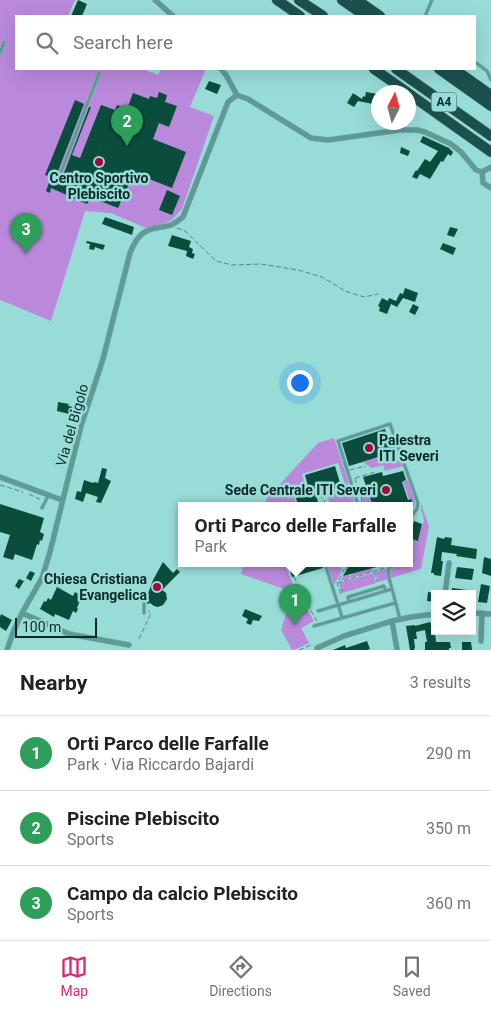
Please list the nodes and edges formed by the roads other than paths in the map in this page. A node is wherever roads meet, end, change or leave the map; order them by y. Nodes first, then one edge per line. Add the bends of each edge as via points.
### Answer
1 (154, 0) edge
2 (277, 0) edge
3 (299, 0) edge
4 (342, 0) edge
5 (357, 0) edge
6 (432, 0) edge
7 (172, 15) edge
8 (299, 15) edge
9 (321, 15) edge
10 (364, 15) edge
11 (379, 15) edge
12 (425, 15) edge
13 (4, 42) dead end
14 (0, 53) edge
15 (476, 63) edge
16 (223, 70) edge
17 (375, 70) edge
18 (397, 70) edge
19 (440, 70) edge
20 (455, 70) edge
21 (99, 73) dead end
22 (491, 80) edge
23 (397, 85) edge
24 (237, 95) junction
25 (491, 95) edge
26 (416, 99) edge
27 (491, 106) edge
28 (491, 136) edge
29 (491, 152) edge
30 (491, 167) edge
31 (482, 172) junction
32 (58, 180) dead end
33 (491, 188) edge
34 (0, 477) edge
35 (48, 495) junction
36 (62, 500) junction
37 (357, 502) edge
38 (42, 508) dead end
39 (413, 514) edge
40 (449, 563) dead end
41 (326, 567) edge
42 (390, 567) edge
43 (392, 589) junction
44 (446, 590) edge
45 (386, 591) junction
46 (144, 601) dead end
47 (349, 602) junction
48 (395, 603) junction
49 (338, 605) junction
50 (145, 611) road end
51 (318, 611) dead end
52 (22, 613) junction
53 (476, 613) edge
54 (482, 613) junction
55 (431, 614) edge
56 (491, 614) edge
57 (342, 618) junction
58 (400, 619) junction
59 (392, 621) junction
60 (314, 626) dead end
61 (481, 641) dead end
62 (324, 644) junction
63 (129, 645) dead end
64 (316, 647) edge
65 (397, 649) dead end
66 (7, 650) edge
67 (327, 650) edge

1 - 7 street
2 - 8 highway
3 - 9 highway
4 - 10 highway
5 - 11 highway
6 - 12 lane
13 - 14 lane
15 - 22 lane via 487,71
16 - 24 street
17 - 23 highway, A4
18 - 28 highway, A4
19 - 27 highway
20 - 25 highway
21 - 32 lane
24 - 31 street via 248,98 311,138 328,140 400,130 425,132 451,144 476,170
24 - 36 street, Via del Bigolo via 228,102 183,217 172,225 147,231 134,241
26 - 29 highway, A4
30 - 31 street
31 - 33 street via 483,183
34 - 35 street
35 - 36 street
35 - 38 lane
36 - 52 street, Via del Bigolo via 42,578
37 - 39 lane via 338,441 390,424 418,503
40 - 44 street
41 - 49 lane
42 - 43 lane
43 - 45 lane
43 - 48 lane
45 - 47 lane
45 - 47 lane via 384,586 348,597
46 - 50 lane
47 - 49 lane
48 - 57 lane
48 - 58 lane
49 - 51 lane
49 - 57 lane
52 - 63 street via 69,634
52 - 66 street, Via del Bigolo
53 - 54 street
54 - 56 street
54 - 61 street
55 - 58 street
57 - 60 lane
58 - 59 street
59 - 62 street
59 - 65 street
62 - 64 street
62 - 67 street

